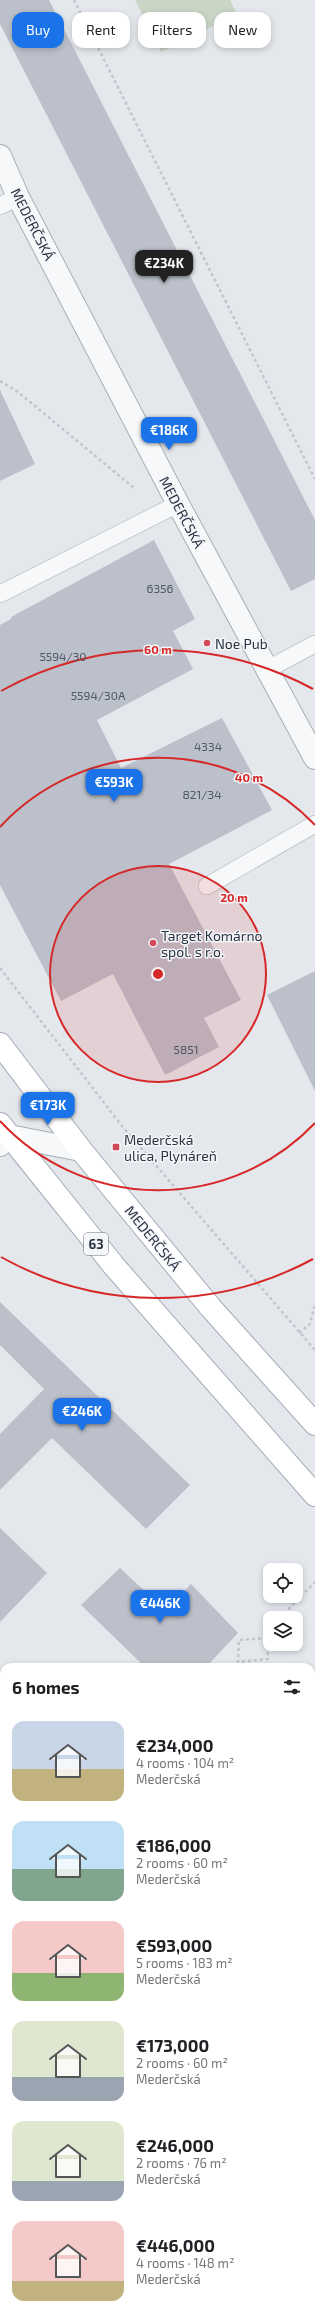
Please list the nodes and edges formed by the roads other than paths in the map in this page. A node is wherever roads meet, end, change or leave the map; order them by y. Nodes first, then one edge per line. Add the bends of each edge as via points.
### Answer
1 (0, 156) edge
2 (9, 201) edge
3 (170, 508) junction
4 (0, 594) edge
5 (315, 644) edge
6 (266, 670) junction
7 (315, 758) edge
8 (315, 824) edge
9 (206, 886) dead end
10 (0, 1044) edge
11 (3, 1135) edge
12 (81, 1150) junction
13 (315, 1424) edge
14 (315, 1494) edge

1 - 2 street, MEDERČSKÁ
2 - 3 street, MEDERČSKÁ
3 - 4 lane
3 - 6 street, MEDERČSKÁ
5 - 6 lane
6 - 7 street, MEDERČSKÁ
8 - 9 lane
10 - 12 main road, MEDERČSKÁ
11 - 12 street
11 - 14 main road, 63 via 114,1266
12 - 13 main road, MEDERČSKÁ via 211,1308

